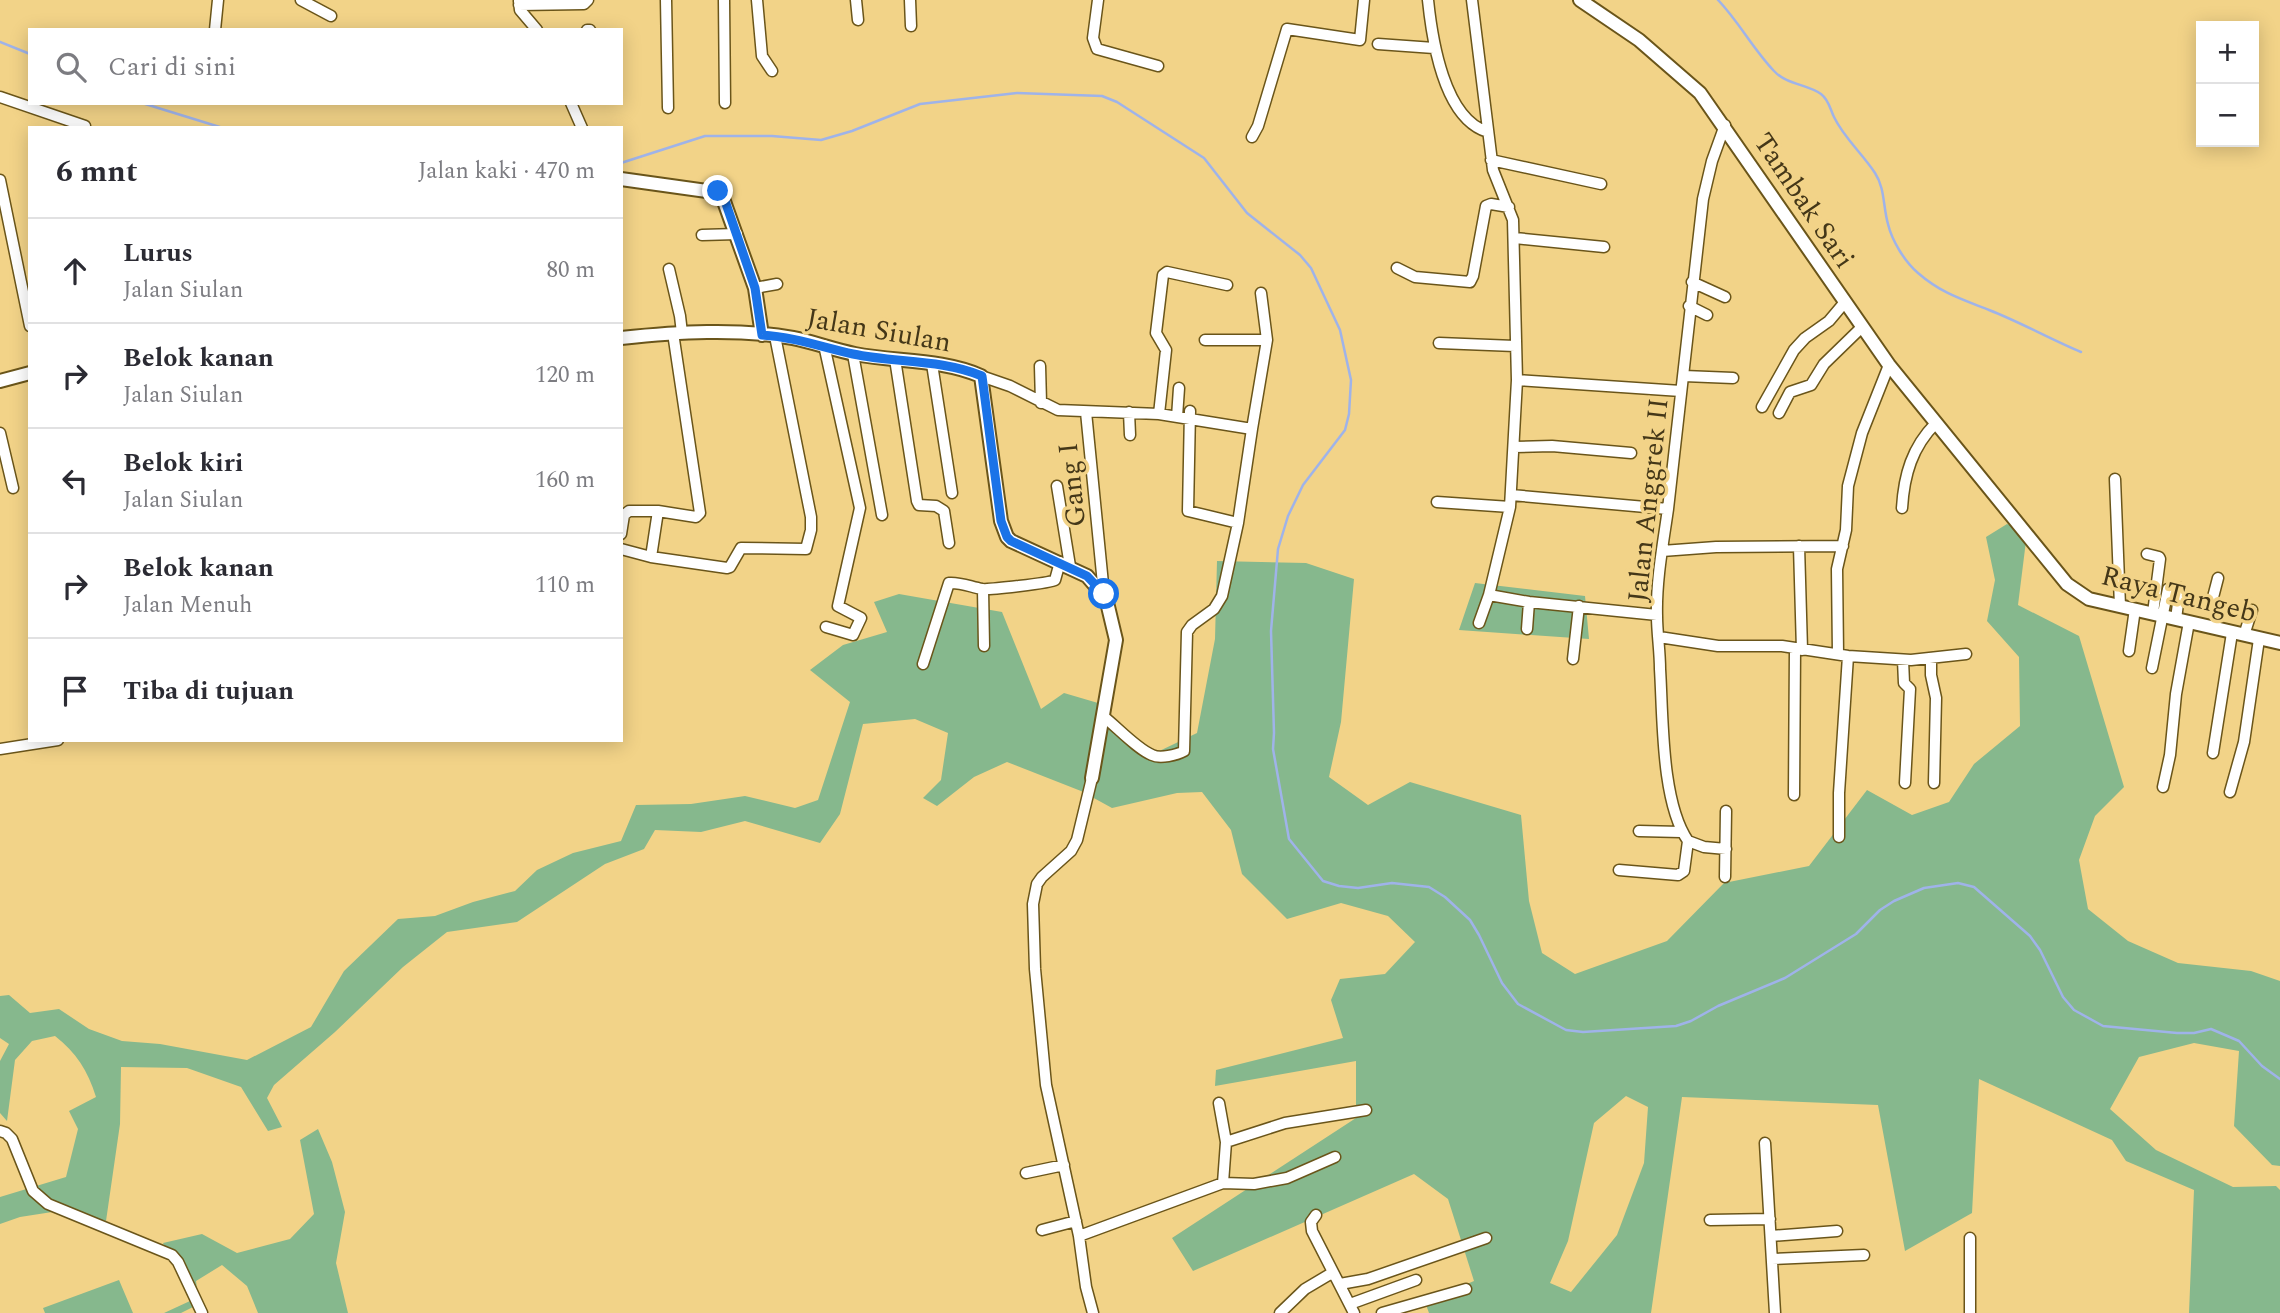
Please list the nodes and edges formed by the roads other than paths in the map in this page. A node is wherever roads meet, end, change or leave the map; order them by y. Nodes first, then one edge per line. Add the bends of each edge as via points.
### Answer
1 (218, 0) edge
2 (301, 0) edge
3 (666, 0) edge
4 (724, 0) edge
5 (757, 0) edge
6 (856, 0) edge
7 (910, 0) edge
8 (1098, 0) edge
9 (1364, 0) edge
10 (1428, 0) edge
11 (1472, 0) edge
12 (1580, 0) edge
13 (519, 2) edge
14 (587, 2) edge
15 (331, 16) dead end
16 (858, 20) dead end
17 (911, 26) dead end
18 (215, 28) edge
19 (535, 28) edge
20 (1377, 44) dead end
21 (1434, 48) junction
22 (1158, 66) dead end
23 (772, 71) dead end
24 (0, 97) edge
25 (725, 103) dead end
26 (572, 105) edge
27 (668, 108) dead end
28 (1725, 125) junction
29 (85, 126) dead end
30 (582, 126) edge
31 (1488, 132) junction
32 (1252, 136) dead end
33 (1491, 160) junction
34 (623, 179) edge
35 (0, 180) edge
36 (1601, 184) dead end
37 (1509, 207) junction
38 (737, 234) junction
39 (702, 235) dead end
40 (1515, 238) junction
41 (1604, 247) dead end
42 (1397, 268) dead end
43 (669, 269) dead end
44 (1692, 282) junction
45 (777, 284) dead end
46 (1227, 285) dead end
47 (755, 288) junction
48 (1261, 293) dead end
49 (1725, 297) dead end
50 (1844, 302) junction
51 (1689, 306) junction
52 (28, 316) edge
53 (1707, 316) dead end
54 (1861, 328) junction
55 (677, 333) junction
56 (769, 335) junction
57 (623, 338) edge
58 (1205, 340) dead end
59 (1267, 340) junction
60 (1439, 343) dead end
61 (824, 345) junction
62 (1515, 346) junction
63 (853, 354) junction
64 (895, 359) junction
65 (932, 364) junction
66 (1889, 365) junction
67 (1040, 366) dead end
68 (28, 374) edge
69 (982, 376) junction
70 (1684, 376) junction
71 (1733, 378) dead end
72 (1517, 380) junction
73 (0, 382) edge
74 (1179, 388) dead end
75 (1681, 391) junction
76 (1041, 403) junction
77 (1762, 407) dead end
78 (1086, 412) junction
79 (1129, 412) junction
80 (1779, 413) dead end
81 (1158, 414) junction
82 (1190, 415) junction
83 (1177, 417) junction
84 (1936, 423) junction
85 (1252, 429) junction
86 (0, 433) edge
87 (1130, 435) dead end
88 (1514, 447) junction
89 (1631, 453) dead end
90 (1963, 455) joint
91 (2115, 479) dead end
92 (1057, 486) dead end
93 (13, 488) dead end
94 (952, 493) dead end
95 (1511, 495) junction
96 (1437, 502) dead end
97 (1510, 507) junction
98 (1668, 509) junction
99 (1902, 509) dead end
100 (658, 512) junction
101 (882, 515) dead end
102 (1238, 523) junction
103 (623, 524) edge
104 (949, 542) dead end
105 (1798, 546) junction
106 (1843, 546) junction
107 (623, 549) edge
108 (1662, 551) junction
109 (2147, 554) dead end
110 (651, 556) junction
111 (1065, 564) junction
112 (2218, 578) dead end
113 (2180, 588) dead end
114 (984, 589) junction
115 (2168, 589) dead end
116 (1104, 594) junction
117 (1489, 595) junction
118 (1529, 602) junction
119 (2211, 605) dead end
120 (1579, 606) junction
121 (2120, 606) junction
122 (2135, 609) junction
123 (2252, 610) dead end
124 (1657, 615) junction
125 (2164, 616) junction
126 (2189, 622) junction
127 (1479, 624) dead end
128 (826, 627) dead end
129 (1527, 629) dead end
130 (2246, 629) dead end
131 (2232, 633) junction
132 (1659, 637) junction
133 (2259, 639) junction
134 (2280, 643) edge
135 (984, 646) dead end
136 (1798, 650) junction
137 (2129, 651) dead end
138 (1966, 654) dead end
139 (1843, 655) junction
140 (1573, 659) dead end
141 (1931, 659) junction
142 (1903, 660) junction
143 (923, 664) dead end
144 (2151, 668) dead end
145 (1104, 717) junction
146 (45, 742) edge
147 (0, 749) edge
148 (2213, 753) dead end
149 (1092, 778) joint
150 (1905, 783) dead end
151 (1934, 783) dead end
152 (2163, 787) dead end
153 (2230, 792) dead end
154 (1794, 795) dead end
155 (1726, 811) dead end
156 (1639, 831) dead end
157 (1681, 832) junction
158 (1839, 837) dead end
159 (1688, 841) junction
160 (1726, 849) junction
161 (1619, 870) dead end
162 (1725, 877) dead end
163 (1219, 1102) dead end
164 (1366, 1110) dead end
165 (0, 1131) edge
166 (1226, 1142) junction
167 (1765, 1143) dead end
168 (1335, 1157) dead end
169 (1064, 1165) junction
170 (1026, 1173) dead end
171 (1223, 1183) junction
172 (1316, 1215) dead end
173 (1770, 1219) junction
174 (1710, 1220) dead end
175 (1076, 1221) junction
176 (1042, 1230) dead end
177 (1837, 1231) dead end
178 (1079, 1236) junction
179 (1770, 1236) junction
180 (1486, 1238) dead end
181 (1970, 1238) dead end
182 (1864, 1255) dead end
183 (1772, 1259) junction
184 (1332, 1273) junction
185 (1416, 1280) dead end
186 (1340, 1284) junction
187 (1466, 1289) dead end
188 (1352, 1308) edge
189 (202, 1313) edge
190 (1093, 1313) edge
191 (1280, 1313) edge
192 (1382, 1313) edge
193 (1775, 1313) edge
194 (1970, 1313) edge

1 - 18 street
2 - 15 street
3 - 27 street
4 - 25 street
5 - 23 street via 761,51
6 - 16 street
7 - 17 street
8 - 22 street via 1093,38 1097,49
9 - 32 street via 1360,40 1287,29
10 - 21 street
11 - 31 street
12 - 28 street, Tambak Sari via 1673,67
13 - 14 street
13 - 19 street
20 - 21 street
21 - 31 street via 1458,106 1479,130
24 - 29 street
26 - 30 street
28 - 44 street, Jalan Anggrek II via 1703,200
28 - 50 street, Tambak Sari
31 - 33 street
33 - 36 street
33 - 37 street
34 - 38 street via 721,193
35 - 52 street
37 - 40 street
37 - 42 street via 1486,206 1470,282 1415,277
38 - 39 street
38 - 47 street
40 - 41 street
40 - 62 street
43 - 55 street via 680,316
44 - 49 street
44 - 51 street, Jalan Anggrek II
45 - 47 street
46 - 81 street via 1167,272 1163,275 1156,334 1166,350
47 - 56 street
48 - 59 street
50 - 54 street, Tambak Sari
50 - 77 street via 1794,350
51 - 53 street
51 - 70 street, Jalan Anggrek II
54 - 66 street, Tambak Sari
54 - 80 street via 1836,350 1811,385 1790,392
55 - 56 street, Jalan Siulan
55 - 57 street, Jalan Siulan
55 - 100 street via 700,513 695,517
56 - 61 street, Jalan Siulan
56 - 110 street via 811,517 807,547 741,548 727,568
58 - 59 street
59 - 85 street
60 - 62 street
61 - 63 street, Jalan Siulan
61 - 128 street via 860,508 838,606 861,618 853,635
62 - 72 street
63 - 64 street, Jalan Siulan
63 - 101 street
64 - 65 street, Jalan Siulan
64 - 104 street via 917,501 943,511
65 - 69 street, Jalan Siulan
65 - 94 street
66 - 84 street, Tambak Sari
66 - 106 street via 1853,464
67 - 76 street
68 - 73 street
69 - 76 street
69 - 111 street, Jalan Siulan via 1003,530 1011,541
70 - 71 street
70 - 75 street, Jalan Anggrek II
72 - 75 street
72 - 88 street
74 - 83 street
75 - 98 street, Jalan Anggrek II
76 - 78 street via 1058,410
78 - 79 street
78 - 116 street, Gang I
79 - 81 street
79 - 87 street
81 - 83 street
82 - 83 street
82 - 85 street
82 - 102 street via 1188,511
84 - 90 street, Tambak Sari
84 - 99 street via 1914,452
85 - 102 street
86 - 93 street
88 - 89 street
88 - 95 street
90 - 121 street, Raya Tangeb via 2067,584 2089,598
91 - 121 street
92 - 111 street
95 - 97 street
95 - 98 street
96 - 97 street
97 - 117 street
98 - 108 street, Jalan Anggrek II
100 - 103 street via 625,513
100 - 110 street
102 - 145 street via 1222,596 1187,632 1184,751 1150,755
105 - 106 street
105 - 108 street
105 - 136 street
106 - 139 street via 1837,569
107 - 110 street
108 - 124 street, Jalan Anggrek II
109 - 125 street via 2160,559
111 - 114 street via 1053,582
111 - 116 street, Jalan Siulan via 1087,576
112 - 119 street
113 - 125 street
114 - 135 street
114 - 143 street via 947,584
115 - 125 street
116 - 145 street via 1116,640
117 - 118 street
117 - 127 street
118 - 120 street
118 - 129 street
120 - 124 street
120 - 140 street
121 - 122 street, Raya Tangeb
122 - 125 street, Raya Tangeb
122 - 137 street
123 - 130 street
124 - 132 street, Jalan Anggrek II
125 - 126 street, Raya Tangeb
125 - 144 street
126 - 131 street, Raya Tangeb
126 - 152 street
131 - 133 street, Raya Tangeb
131 - 148 street
132 - 136 street
132 - 157 street, Jalan Anggrek II via 1670,793
133 - 134 street, Raya Tangeb
133 - 153 street via 2244,742
136 - 139 street
136 - 154 street
138 - 141 street
139 - 142 street
139 - 158 street
141 - 142 street
141 - 151 street via 1936,698
142 - 150 street via 1904,681 1910,689
145 - 149 street
146 - 147 street
149 - 169 street via 1071,851 1042,877 1033,904 1046,1085
155 - 160 street
156 - 157 street
157 - 159 street, Jalan Anggrek II
159 - 160 street
159 - 161 street via 1684,871 1678,875
160 - 162 street
163 - 166 street
164 - 166 street via 1285,1123
165 - 189 street via 12,1139 33,1191 48,1204 172,1255
166 - 171 street
167 - 173 street
168 - 171 street via 1287,1178
169 - 170 street
169 - 175 street
171 - 178 street
172 - 184 street via 1312,1231
173 - 174 street
173 - 179 street
175 - 176 street
175 - 178 street
177 - 179 street
178 - 190 street
179 - 183 street
180 - 186 street via 1368,1279
181 - 194 street
182 - 183 street
183 - 193 street
184 - 186 street
184 - 191 street via 1305,1289
185 - 188 street
186 - 188 street
187 - 192 street

